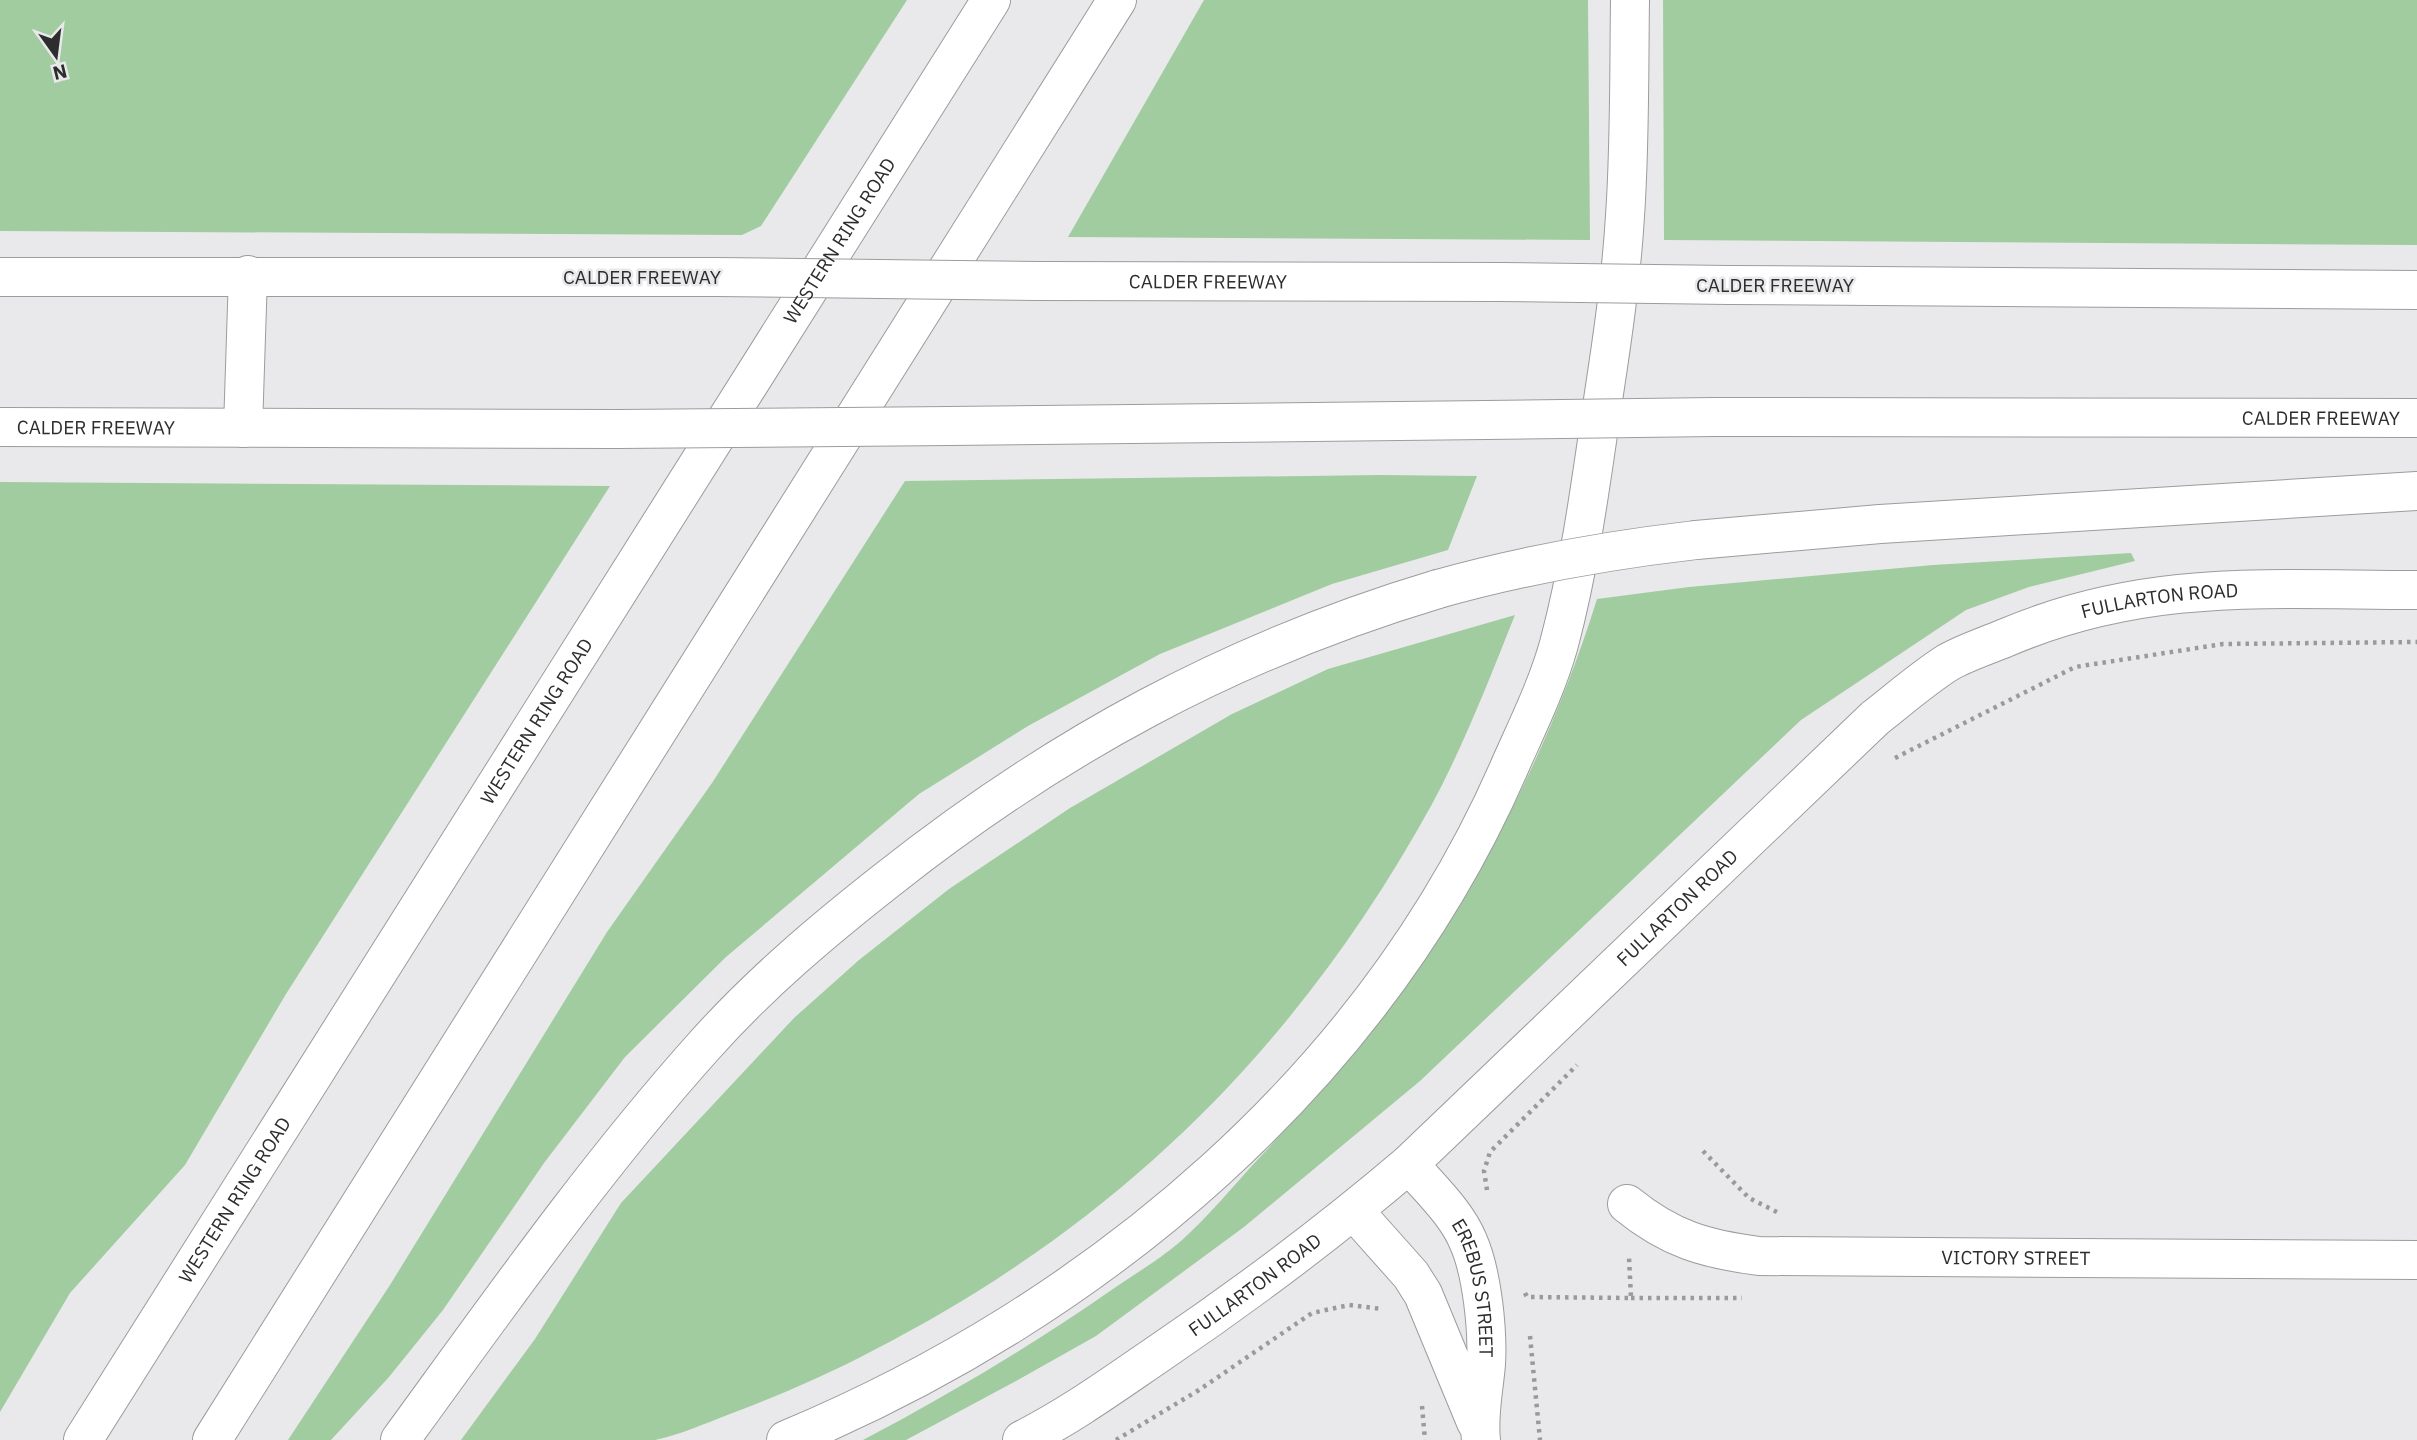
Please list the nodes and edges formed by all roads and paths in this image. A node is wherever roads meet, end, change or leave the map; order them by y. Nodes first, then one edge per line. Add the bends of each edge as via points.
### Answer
1 (991, 0) edge
2 (1116, 0) edge
3 (1630, 0) edge
4 (248, 275) junction
5 (0, 278) edge
6 (2417, 290) edge
7 (2417, 418) edge
8 (0, 427) edge
9 (243, 428) junction
10 (2417, 491) edge
11 (2417, 590) edge
12 (2417, 642) edge
13 (1891, 761) dead end
14 (1578, 1064) dead end
15 (1703, 1151) dead end
16 (1409, 1164) junction
17 (1491, 1199) dead end
18 (1627, 1204) dead end
19 (1354, 1211) junction
20 (1791, 1213) dead end
21 (2417, 1260) edge
22 (1527, 1297) dead end
23 (1528, 1310) dead end
24 (1529, 1323) dead end
25 (1480, 1435) edge
26 (83, 1440) edge
27 (212, 1440) edge
28 (400, 1440) edge
29 (786, 1440) edge
30 (1022, 1440) edge
31 (1540, 1440) edge

1 - 26 main road, WESTERN RING ROAD
2 - 27 main road
3 - 29 main road via 1625,218 1584,520 1558,646 1490,813 1450,882 1358,1018 1257,1133 1202,1185 1088,1274 974,1346 887,1395
4 - 5 main road, CALDER FREEWAY
4 - 6 main road, CALDER FREEWAY, bridge
4 - 9 main road
7 - 9 main road, CALDER FREEWAY, bridge via 1714,417 618,429
8 - 9 main road, CALDER FREEWAY
10 - 28 main road, bridge via 1881,524 1635,547 1438,589 1274,646 1118,723 1049,763 970,816 859,901 756,992 704,1046 540,1249
11 - 16 main road, FULLARTON ROAD via 2232,589 2130,598 2040,623 1947,663 1875,718
12 - 13 path via 2223,644 2075,667
14 - 17 path via 1490,1152 1484,1171
15 - 20 path via 1749,1198 1777,1213
16 - 19 main road, FULLARTON ROAD
16 - 25 main road, EREBUS STREET via 1450,1213 1474,1257 1486,1361
18 - 21 main road, VICTORY STREET via 1656,1227 1693,1244 1759,1256
19 - 25 main road, EREBUS STREET via 1423,1294
19 - 30 main road, FULLARTON ROAD via 1098,1395
22 - 23 path
24 - 31 path

